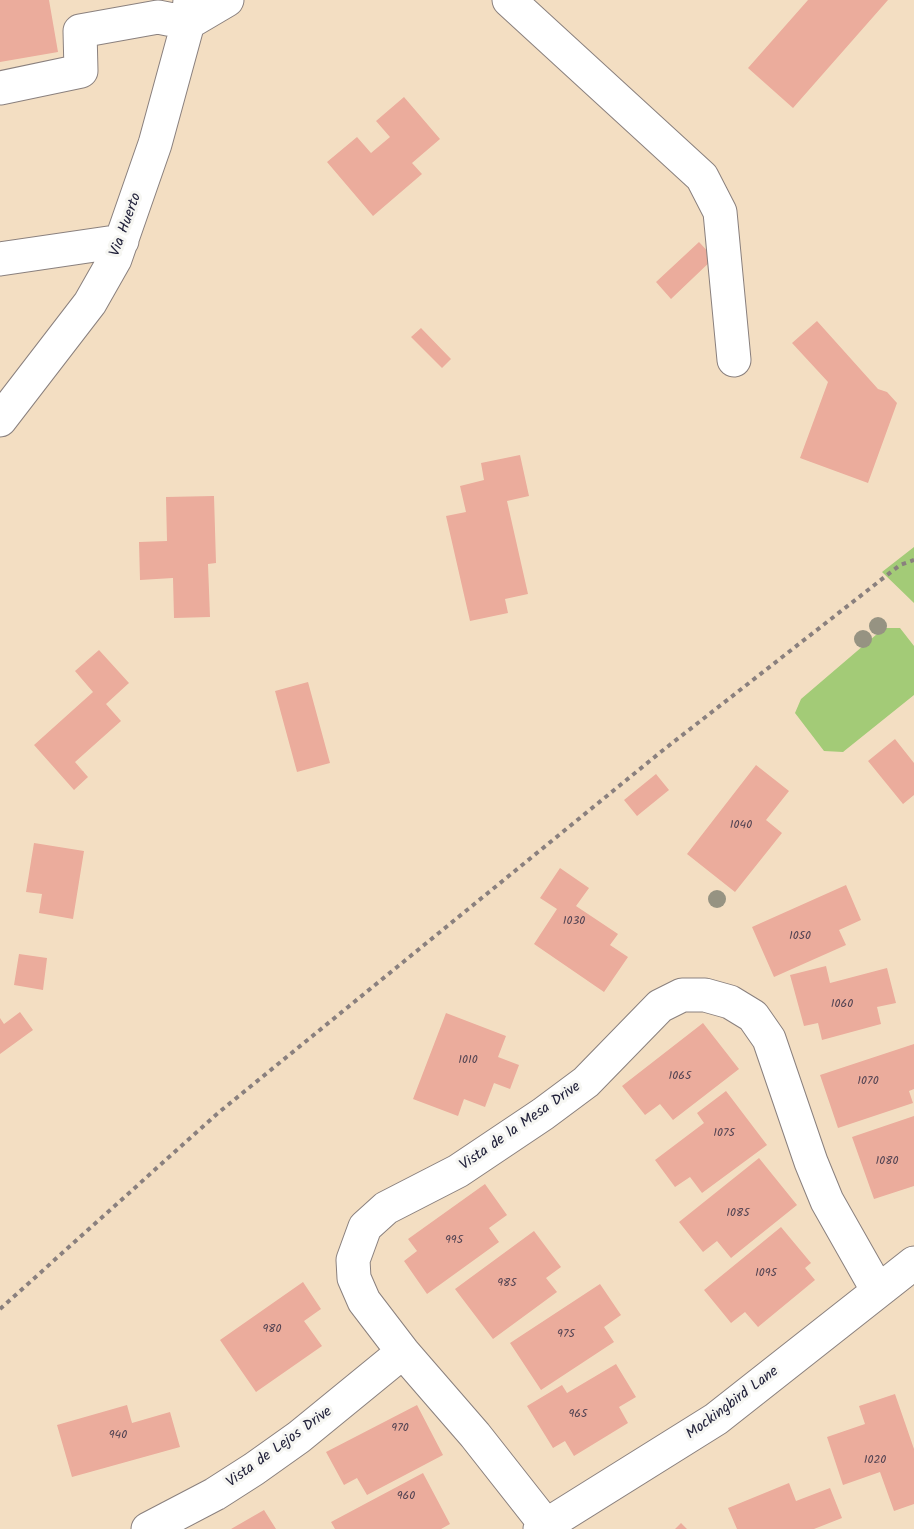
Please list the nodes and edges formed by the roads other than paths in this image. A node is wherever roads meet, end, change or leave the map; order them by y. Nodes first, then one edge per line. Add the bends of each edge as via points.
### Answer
1 (227, 0) edge
2 (509, 0) edge
3 (189, 11) edge
4 (0, 88) edge
5 (122, 241) junction
6 (0, 259) edge
7 (734, 360) dead end
8 (0, 420) edge
9 (914, 1263) edge
10 (878, 1291) junction
11 (403, 1352) junction
12 (545, 1528) edge
13 (148, 1529) edge

1 - 3 street
2 - 7 street via 702,177 720,212
3 - 4 street via 80,31 81,71
3 - 5 street, Via Huerto via 155,144
5 - 6 street
5 - 8 street, Via Huerto via 90,303
9 - 10 street, Mockingbird Lane
10 - 11 street, Vista de la Mesa Drive via 827,1201 769,1039 753,1016 730,1002 705,995 682,995 660,1006 586,1082 543,1114 458,1171 386,1208 365,1227 353,1260 354,1278 364,1301
10 - 12 street, Mockingbird Lane via 716,1419
11 - 12 street, Vista de la Mesa Drive via 475,1435
11 - 13 street, Vista de Lejos Drive via 300,1437 254,1469

